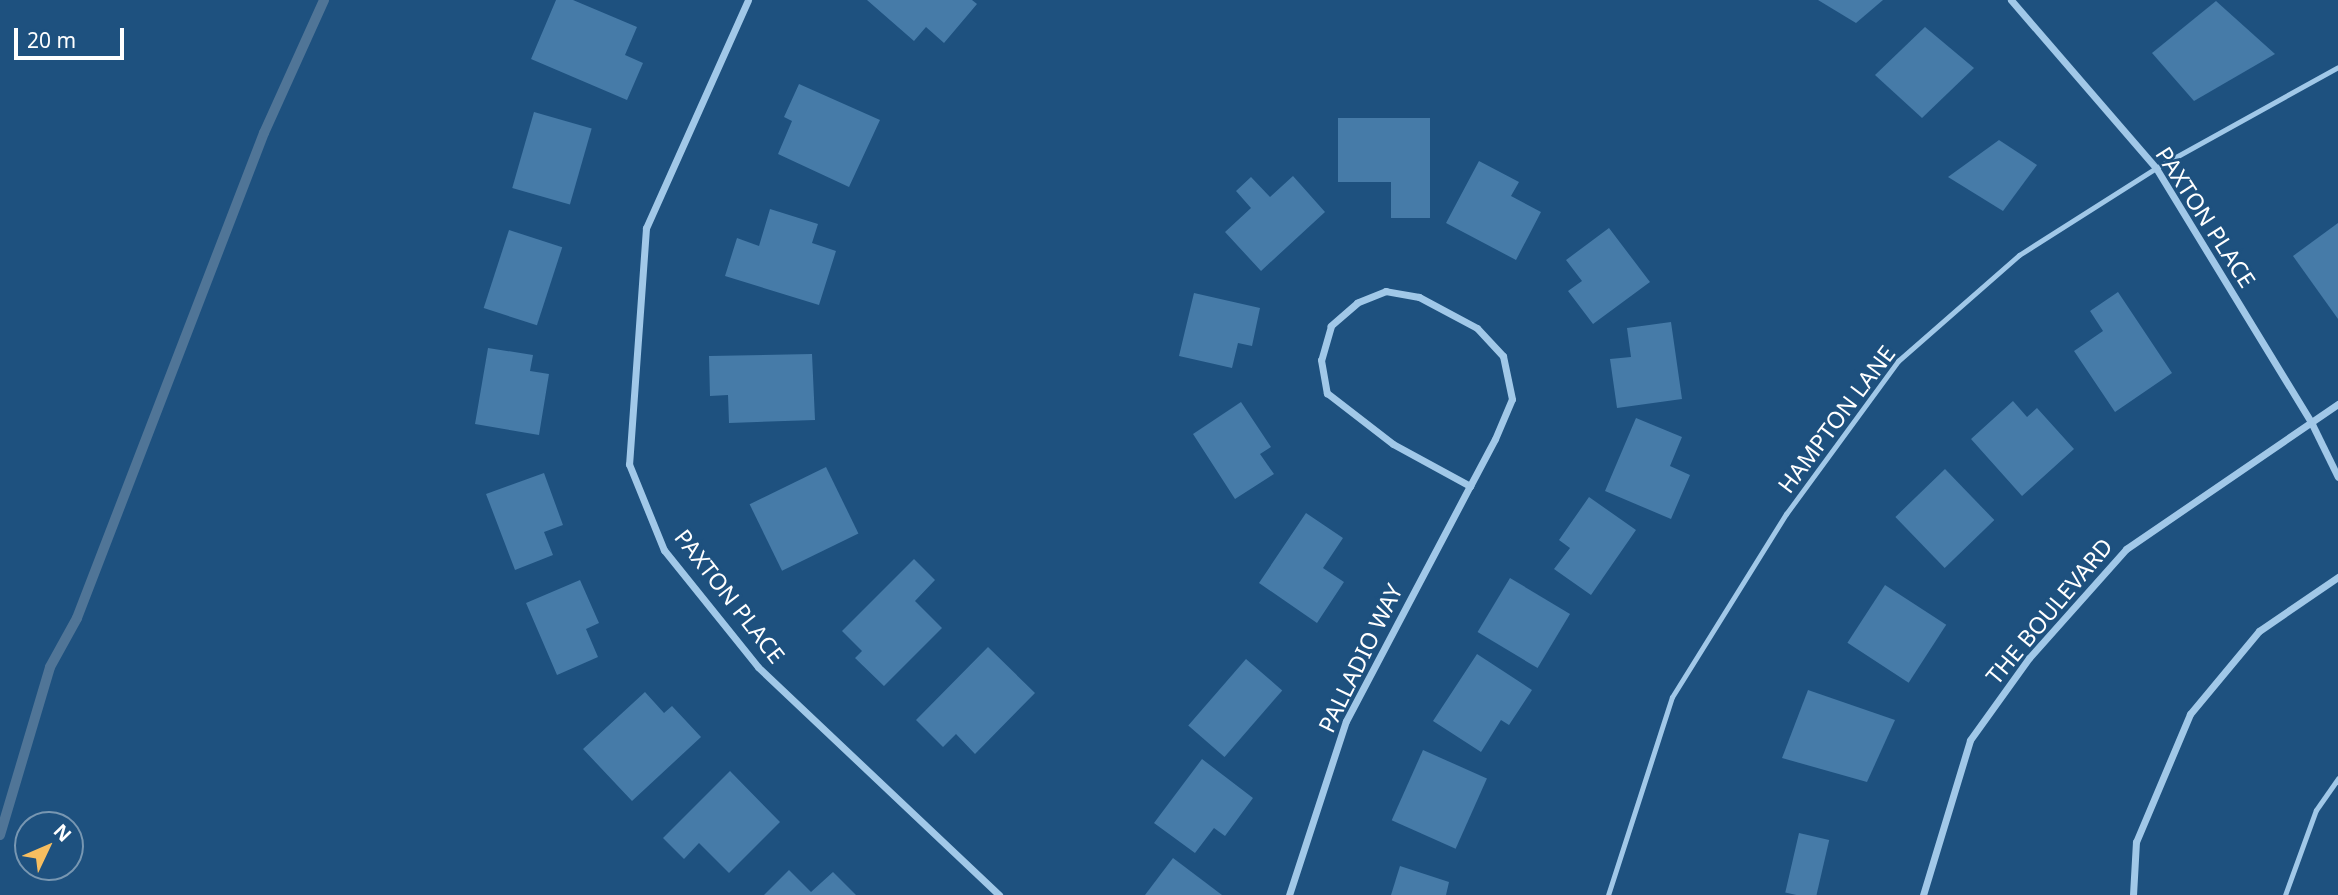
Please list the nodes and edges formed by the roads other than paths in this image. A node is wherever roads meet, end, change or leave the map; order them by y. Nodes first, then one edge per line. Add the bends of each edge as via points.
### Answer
1 (748, 0) edge
2 (2011, 0) edge
3 (2338, 67) edge
4 (2156, 168) junction
5 (2338, 404) edge
6 (2311, 422) junction
7 (2338, 477) edge
8 (1470, 486) junction
9 (2338, 576) edge
10 (2338, 778) edge
11 (999, 895) edge
12 (1289, 895) edge
13 (1608, 895) edge
14 (1923, 895) edge
15 (2133, 895) edge
16 (2285, 895) edge

1 - 11 street, PAXTON PLACE via 646,228 629,464 664,550 758,667
2 - 4 street, PAXTON PLACE
3 - 4 lane, HAMPTON LANE
4 - 6 street, PAXTON PLACE
4 - 13 lane, HAMPTON LANE via 2019,255 1898,361 1786,514 1672,697
5 - 6 street, THE BOULEVARD
6 - 7 street, PAXTON PLACE
6 - 14 street, THE BOULEVARD via 2126,549 2029,658 1970,740
8 - 8 street, PALLADIO WAY via 1512,399 1503,355 1477,328 1419,297 1386,291 1357,303 1331,326 1321,360 1326,393 1393,444
8 - 12 street, PALLADIO WAY via 1346,721
9 - 15 street via 2259,631 2190,714 2136,842
10 - 16 lane via 2316,810

